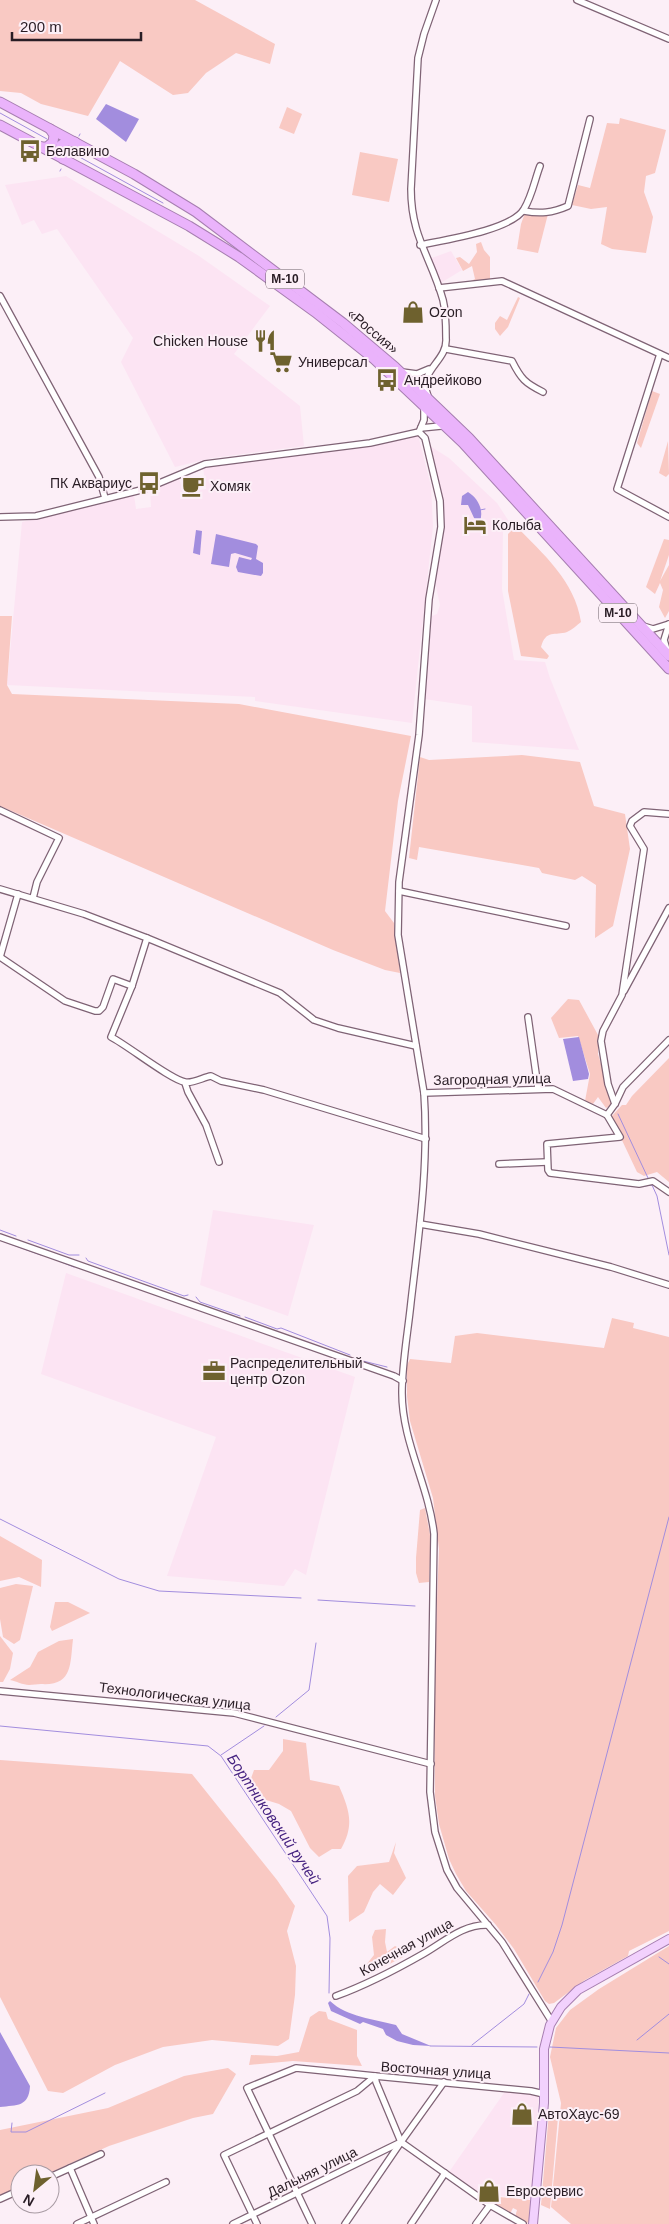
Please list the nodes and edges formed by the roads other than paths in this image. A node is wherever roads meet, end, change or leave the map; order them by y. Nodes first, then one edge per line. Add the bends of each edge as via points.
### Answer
1 (436, 0) edge
2 (577, 0) edge
3 (669, 39) edge
4 (0, 102) edge
5 (590, 119) dead end
6 (0, 125) edge
7 (49, 127) junction
8 (75, 142) junction
9 (40, 147) junction
10 (63, 159) junction
11 (540, 166) dead end
12 (524, 210) junction
13 (420, 245) junction
14 (439, 288) junction
15 (0, 296) edge
16 (306, 305) junction
17 (446, 349) junction
18 (660, 354) junction
19 (669, 358) edge
20 (395, 367) junction
21 (431, 368) junction
22 (542, 392) dead end
23 (432, 402) junction
24 (424, 409) junction
25 (441, 426) junction
26 (420, 430) junction
27 (475, 456) junction
28 (105, 498) junction
29 (0, 517) edge
30 (669, 517) edge
31 (641, 624) junction
32 (669, 624) edge
33 (669, 655) edge
34 (669, 669) edge
35 (0, 810) edge
36 (669, 814) edge
37 (0, 889) edge
38 (400, 891) junction
39 (18, 894) junction
40 (33, 898) junction
41 (669, 908) edge
42 (566, 926) dead end
43 (147, 938) junction
44 (0, 957) edge
45 (132, 986) junction
46 (622, 995) junction
47 (528, 1017) dead end
48 (669, 1040) edge
49 (416, 1046) junction
50 (185, 1083) junction
51 (538, 1088) junction
52 (424, 1093) junction
53 (615, 1104) junction
54 (607, 1115) junction
55 (426, 1139) junction
56 (219, 1162) dead end
57 (547, 1162) junction
58 (499, 1164) dead end
59 (669, 1192) edge
60 (420, 1224) junction
61 (0, 1237) edge
62 (669, 1285) edge
63 (403, 1381) junction
64 (0, 1691) edge
65 (431, 1764) junction
66 (488, 1925) junction
67 (669, 1939) edge
68 (336, 1996) dead end
69 (552, 2022) junction
70 (376, 2076) junction
71 (444, 2082) junction
72 (544, 2094) junction
73 (269, 2134) junction
74 (401, 2142) junction
75 (101, 2154) dead end
76 (70, 2168) junction
77 (60, 2172) edge
78 (445, 2173) junction
79 (166, 2182) dead end
80 (298, 2194) junction
81 (490, 2205) junction
82 (253, 2215) junction
83 (91, 2217) junction
84 (77, 2224) edge
85 (94, 2224) edge
86 (233, 2224) edge
87 (257, 2224) edge
88 (312, 2224) edge
89 (345, 2224) edge
90 (411, 2224) edge
91 (476, 2224) edge
92 (523, 2224) edge
93 (533, 2224) edge

1 - 13 street via 422,39 417,68 411,204
2 - 3 street
4 - 7 highway, «Россия» / М-10
5 - 12 street via 568,206 555,212
6 - 9 highway, «Россия» / М-10
7 - 8 highway, «Россия» / М-10
7 - 9 highway via 54,140 48,146
8 - 10 highway via 61,144 59,152
8 - 20 highway, «Россия» / М-10 via 196,212
9 - 10 highway, «Россия» / М-10
10 - 16 highway, «Россия» / М-10 via 189,226
11 - 12 street
12 - 13 street via 499,226
13 - 14 street
14 - 17 street via 444,308
14 - 18 street via 502,281
15 - 28 street via 99,477
16 - 24 highway
16 - 27 highway, «Россия» / М-10 via 374,359
17 - 21 street
17 - 22 street via 512,361 518,375
18 - 19 street
18 - 30 street via 617,489
20 - 21 street via 412,374
20 - 23 highway, «Россия» / М-10
21 - 23 street via 425,386
23 - 31 highway, «Россия» / М-10
24 - 25 highway
24 - 26 street
25 - 26 street
25 - 27 highway
26 - 28 street via 370,443 205,464 145,489
26 - 38 street via 425,438 440,501 441,526 429,599 419,735
27 - 34 highway, «Россия» / М-10
28 - 29 street via 36,516
31 - 32 street via 653,629
31 - 33 highway, «Россия» / М-10
32 - 33 street via 664,640
35 - 40 street via 59,838 37,882
36 - 46 street via 644,812 631,824 630,828 644,849
37 - 39 street
38 - 42 street
38 - 49 street via 398,935
39 - 40 street
39 - 44 street
40 - 43 street
41 - 46 street
43 - 45 street
43 - 49 street via 280,993 314,1020
44 - 45 street via 65,1002 95,1011 102,1008 113,979
45 - 50 street via 111,1037
46 - 53 street via 601,1041
47 - 51 street
48 - 53 street via 623,1087
49 - 52 street
50 - 55 street via 212,1076
50 - 56 street via 206,1125
51 - 52 street, Загородная улица
51 - 54 street, Загородная улица via 563,1092
52 - 55 street
53 - 54 street
54 - 57 street via 620,1137 547,1144
55 - 60 street
57 - 58 street
57 - 59 street via 550,1173 639,1184 653,1182
60 - 62 street via 492,1237
60 - 63 street
61 - 63 street
63 - 65 street via 404,1416 430,1508 434,1534
64 - 65 street, Технологическая улица via 234,1713
65 - 66 street via 433,1819 447,1870 460,1893
66 - 68 street, Конечная улица via 458,1932 381,1977
66 - 69 street via 523,1973
67 - 69 main road via 581,1988
69 - 72 main road via 544,2045
70 - 71 street, Восточная улица
70 - 73 street, Восточная улица via 357,2091
70 - 73 street via 296,2068 247,2088
70 - 74 street
71 - 72 street, Восточная улица
71 - 74 street
72 - 93 main road
73 - 80 street
73 - 82 street, Восточная улица via 224,2155
74 - 78 street
74 - 80 street, Дальняя улица
74 - 89 street
75 - 76 street
76 - 77 street
76 - 83 street
78 - 81 street
78 - 90 street
79 - 83 street
80 - 82 street, Дальняя улица
80 - 88 street
81 - 91 street
81 - 92 street
82 - 86 street, Дальняя улица
82 - 87 street
83 - 84 street
83 - 85 street

